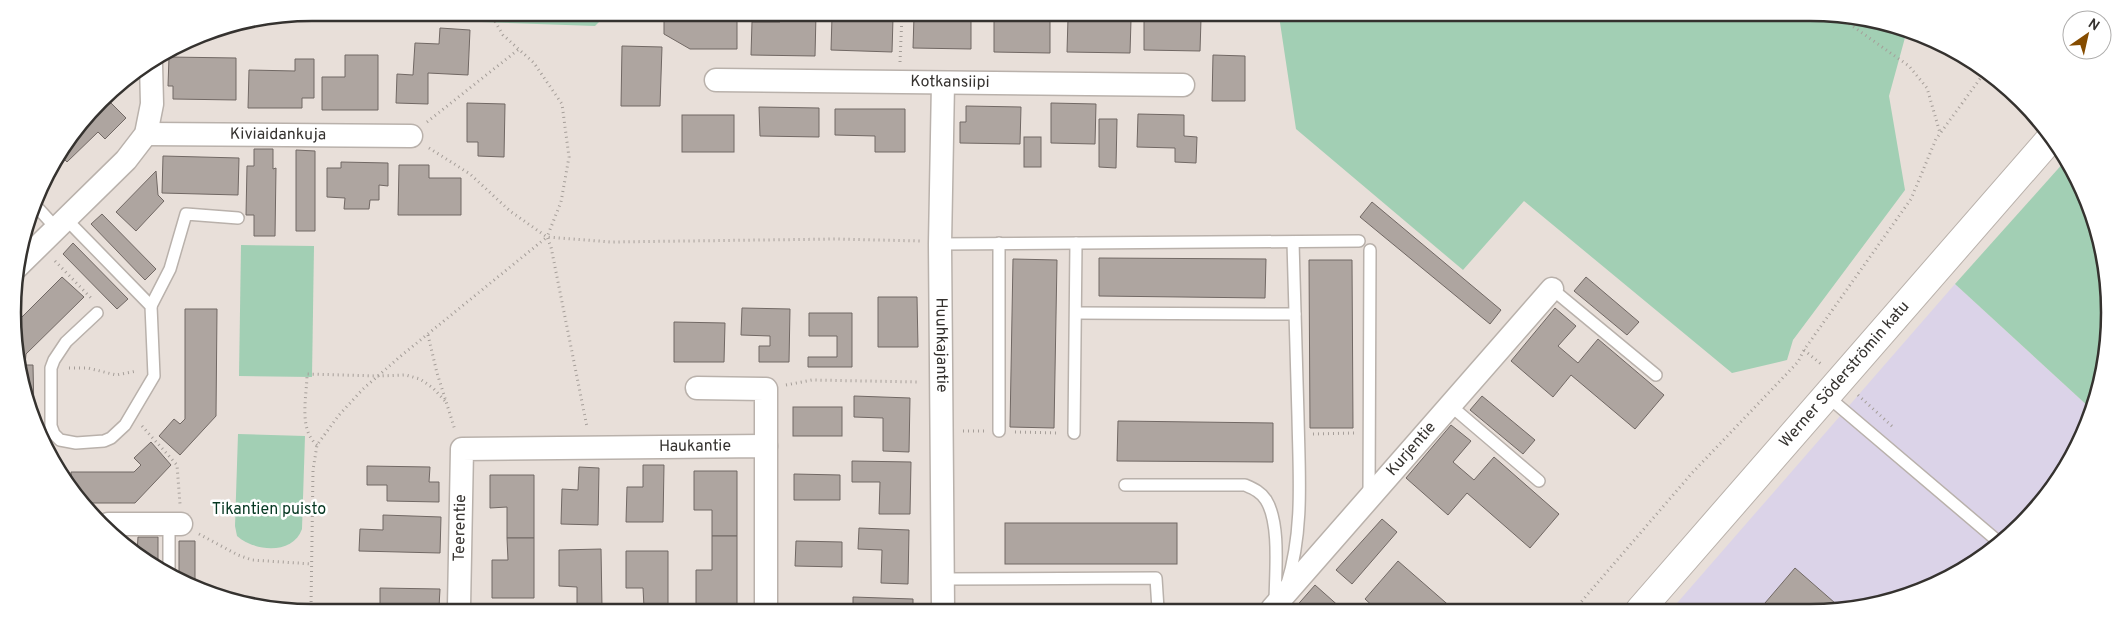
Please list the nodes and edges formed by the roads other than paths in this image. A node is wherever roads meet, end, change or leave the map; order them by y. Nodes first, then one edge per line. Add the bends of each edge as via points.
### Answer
1 (152, 69) edge
2 (716, 80) dead end
3 (943, 83) junction
4 (1183, 85) dead end
5 (146, 134) junction
6 (410, 136) road end
7 (2047, 143) edge
8 (40, 209) edge
9 (238, 218) dead end
10 (61, 223) junction
11 (1359, 241) dead end
12 (1293, 242) junction
13 (940, 243) junction
14 (1076, 243) junction
15 (999, 244) junction
16 (32, 246) edge
17 (1370, 250) dead end
18 (1552, 289) joint
19 (151, 306) junction
20 (1076, 313) junction
21 (97, 314) road end
22 (1295, 314) junction
23 (1656, 375) dead end
24 (697, 388) dead end
25 (1827, 396) junction
26 (1451, 406) junction
27 (998, 431) dead end
28 (1074, 433) dead end
29 (766, 446) junction
30 (462, 449) joint
31 (1539, 481) dead end
32 (1125, 485) dead end
33 (1369, 501) junction
34 (113, 524) edge
35 (175, 524) joint
36 (1994, 538) edge
37 (170, 566) edge
38 (943, 579) junction
39 (459, 604) edge
40 (766, 604) edge
41 (943, 604) edge
42 (1158, 604) edge
43 (1277, 604) edge
44 (1645, 604) edge

1 - 5 street via 152,104
2 - 3 street, Kotkansiipi
3 - 4 street, Kotkansiipi
3 - 13 street, Huuhkajantie
5 - 6 street, Kiviaidankuja
5 - 10 street via 126,160
7 - 25 street, Werner Söderströmin katu
8 - 10 lane
9 - 19 lane via 186,214 170,269
10 - 16 street
10 - 19 lane
11 - 12 lane
12 - 14 lane
12 - 22 lane
13 - 15 lane
13 - 38 street, Huuhkajantie
14 - 15 lane
14 - 20 lane
15 - 27 lane
17 - 33 lane
18 - 23 lane
18 - 26 street, Kurjentie
19 - 21 lane via 154,376 118,432 104,441 76,444 60,440 54,434 49,418 51,368 66,342
20 - 22 lane
20 - 28 lane
22 - 43 lane via 1299,530 1294,562
24 - 29 street via 766,388
25 - 36 lane
25 - 44 street, Werner Söderströmin katu
26 - 31 lane
26 - 33 street, Kurjentie
29 - 30 street, Haukantie
29 - 40 street
30 - 39 street, Teerentie
32 - 43 lane via 1244,485 1257,490 1273,516
33 - 43 street, Kurjentie
34 - 35 street
35 - 37 lane
38 - 41 street, Huuhkajantie
38 - 42 lane via 1156,578

